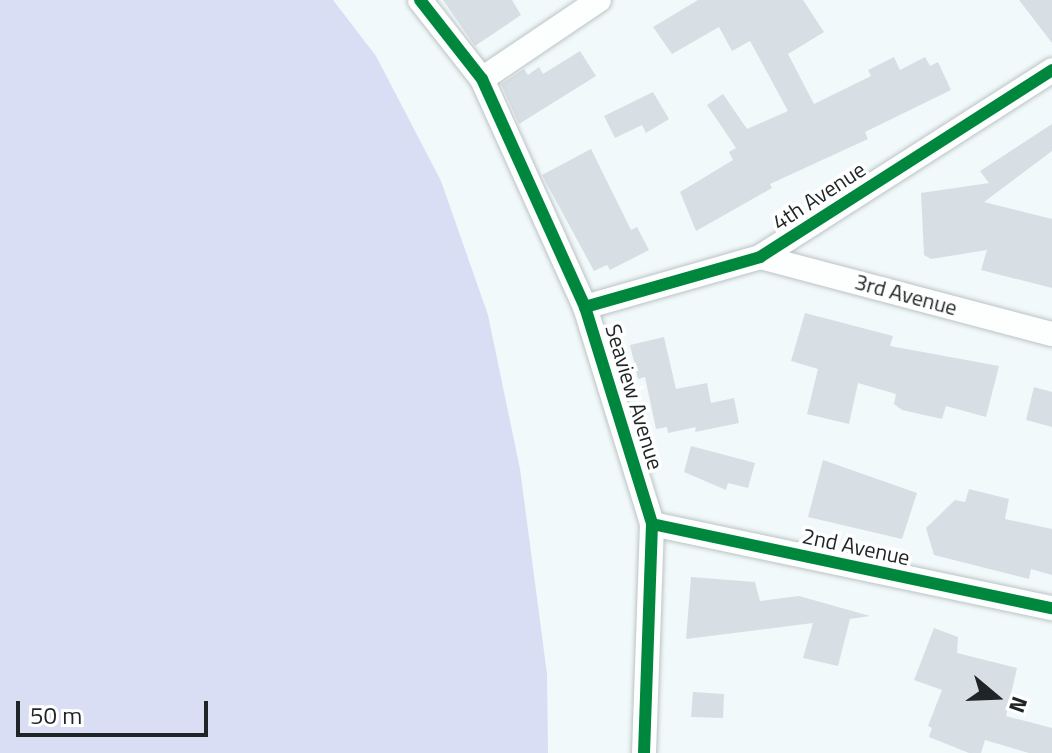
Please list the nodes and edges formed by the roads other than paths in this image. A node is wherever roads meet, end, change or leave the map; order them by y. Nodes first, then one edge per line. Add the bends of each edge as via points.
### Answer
1 (420, 0) edge
2 (599, 0) edge
3 (1052, 70) edge
4 (482, 79) junction
5 (760, 257) junction
6 (585, 307) junction
7 (1052, 334) edge
8 (652, 524) junction
9 (1052, 608) edge
10 (644, 753) edge

1 - 4 street, Seaview Avenue
2 - 4 street
3 - 5 street, 4th Avenue
4 - 6 street, Seaview Avenue
5 - 6 street, 4th Avenue
5 - 7 street, 3rd Avenue
6 - 8 street, Seaview Avenue
8 - 9 street, 2nd Avenue
8 - 10 street, Seaview Avenue

